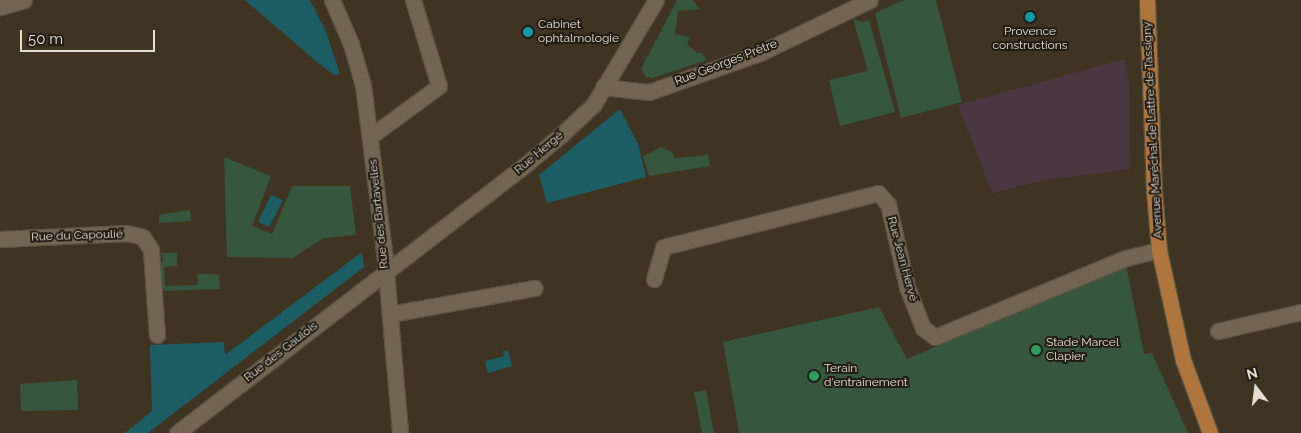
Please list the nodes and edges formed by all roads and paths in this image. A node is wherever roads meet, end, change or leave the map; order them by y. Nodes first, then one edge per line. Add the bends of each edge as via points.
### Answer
1 (24, 0) edge
2 (332, 0) edge
3 (413, 0) edge
4 (656, 0) edge
5 (870, 0) edge
6 (1147, 0) edge
7 (0, 7) edge
8 (603, 87) junction
9 (371, 136) junction
10 (0, 239) edge
11 (1159, 250) junction
12 (386, 272) junction
13 (654, 279) dead end
14 (535, 288) dead end
15 (1301, 312) edge
16 (390, 314) junction
17 (1218, 331) dead end
18 (157, 335) dead end
19 (177, 433) edge
20 (400, 433) edge
21 (1210, 433) edge

1 - 7 street
2 - 9 street, Rue des Bartavelles via 358,68
3 - 9 street via 439,86
4 - 8 street, Rue Hergé
5 - 8 street, Rue Georges Prêtre via 760,52 649,92
6 - 11 main road, Avenue Maréchal de Lattre de Tassigny
8 - 12 street, Rue Hergé via 594,104 561,135
9 - 12 street, Rue des Bartavelles
10 - 18 street, Rue du Capoulié via 127,233 143,237 151,250
11 - 13 street, Rue Jean Hervé via 1126,258 935,337 923,328 907,287 888,204 878,193 662,247
11 - 21 main road, Avenue Maréchal de Lattre de Tassigny via 1183,360
12 - 16 street, Rue des Bartavelles
12 - 19 street, Rue des Gaulois
14 - 16 street
15 - 17 street
16 - 20 street, Rue des Bartavelles

